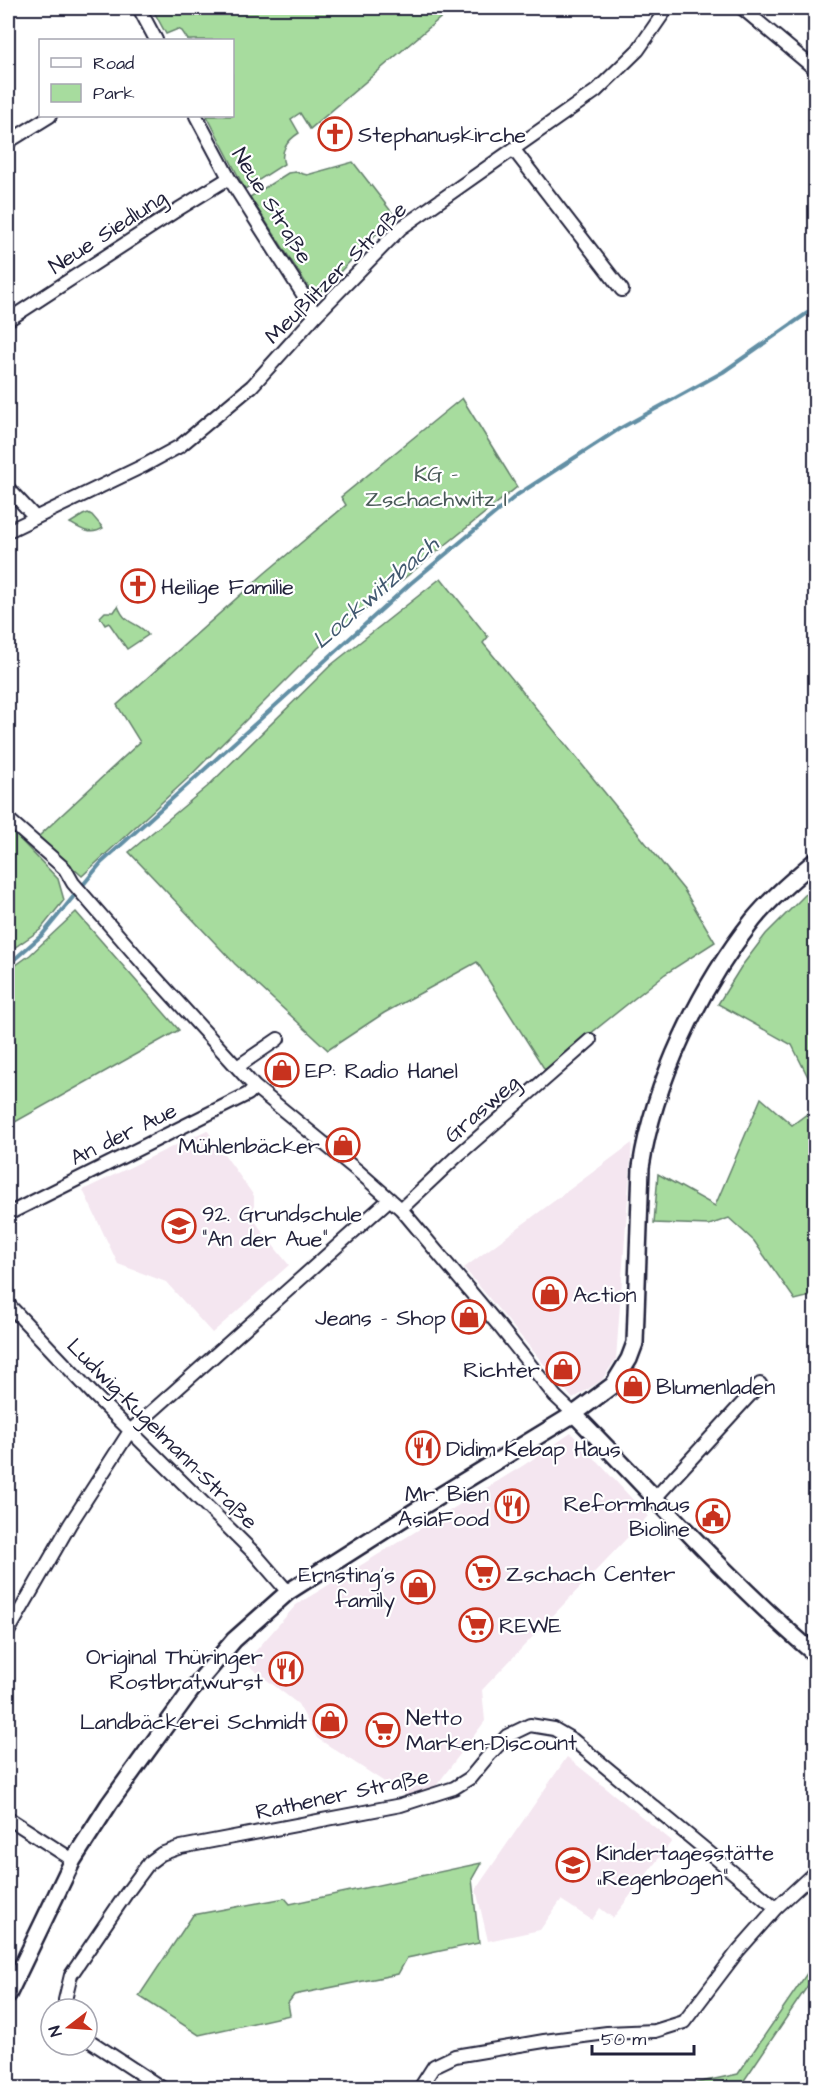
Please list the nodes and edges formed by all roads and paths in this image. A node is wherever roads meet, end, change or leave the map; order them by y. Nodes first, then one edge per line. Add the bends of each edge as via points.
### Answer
1 (139, 8) edge
2 (667, 8) edge
3 (742, 8) edge
4 (155, 39) edge
5 (816, 70) edge
6 (48, 117) edge
7 (197, 117) edge
8 (8, 142) edge
9 (514, 150) junction
10 (229, 178) junction
11 (622, 290) dead end
12 (316, 315) junction
13 (8, 320) edge
14 (8, 488) edge
15 (35, 517) junction
16 (8, 531) edge
17 (8, 819) edge
18 (816, 860) edge
19 (278, 1040) dead end
20 (590, 1040) dead end
21 (237, 1067) junction
22 (255, 1087) junction
23 (390, 1198) junction
24 (401, 1209) junction
25 (8, 1214) edge
26 (8, 1304) edge
27 (760, 1384) dead end
28 (574, 1414) junction
29 (130, 1431) junction
30 (656, 1497) junction
31 (288, 1592) junction
32 (8, 1632) edge
33 (816, 1655) edge
34 (8, 1818) edge
35 (73, 1860) junction
36 (816, 1871) edge
37 (776, 1908) junction
38 (8, 1995) edge
39 (66, 1997) edge
40 (99, 2047) edge
41 (162, 2088) edge
42 (420, 2088) edge

1 - 4 street
2 - 9 street, Meußlitzer Straße via 638,50 596,91
3 - 5 street
6 - 8 street
7 - 10 street, Neue Straße
9 - 11 street
9 - 12 street, Meußlitzer Straße via 401,228
10 - 12 street, Neue Straße
10 - 13 street, Neue Siedlung
12 - 15 street, Meußlitzer Straße via 252,386 180,446
14 - 15 street
15 - 16 street, Meußlitzer Straße
17 - 21 street via 65,869 144,966
18 - 28 street via 755,918 729,953 674,1058 657,1098 641,1167 635,1343 613,1385
19 - 21 street
20 - 24 street, Grasweg
21 - 22 street
22 - 23 street
22 - 25 street, An der Aue via 248,1094
23 - 24 street
23 - 29 street
24 - 28 street
26 - 29 street, Ludwig-Kugelmann-Straße
27 - 30 street
28 - 30 street
28 - 31 street
29 - 31 street, Ludwig-Kugelmann-Straße via 255,1554
29 - 32 street via 70,1524
30 - 33 street via 721,1568
31 - 35 street via 234,1640 190,1692
34 - 35 street
35 - 38 street
36 - 37 street
37 - 39 street, Rathener Straße via 573,1740 554,1729 530,1725 507,1736 470,1778 454,1788 401,1805 181,1846 161,1854 126,1893 71,1975
37 - 42 street via 684,2022 655,2031 575,2037 455,2056 434,2066
40 - 41 street

